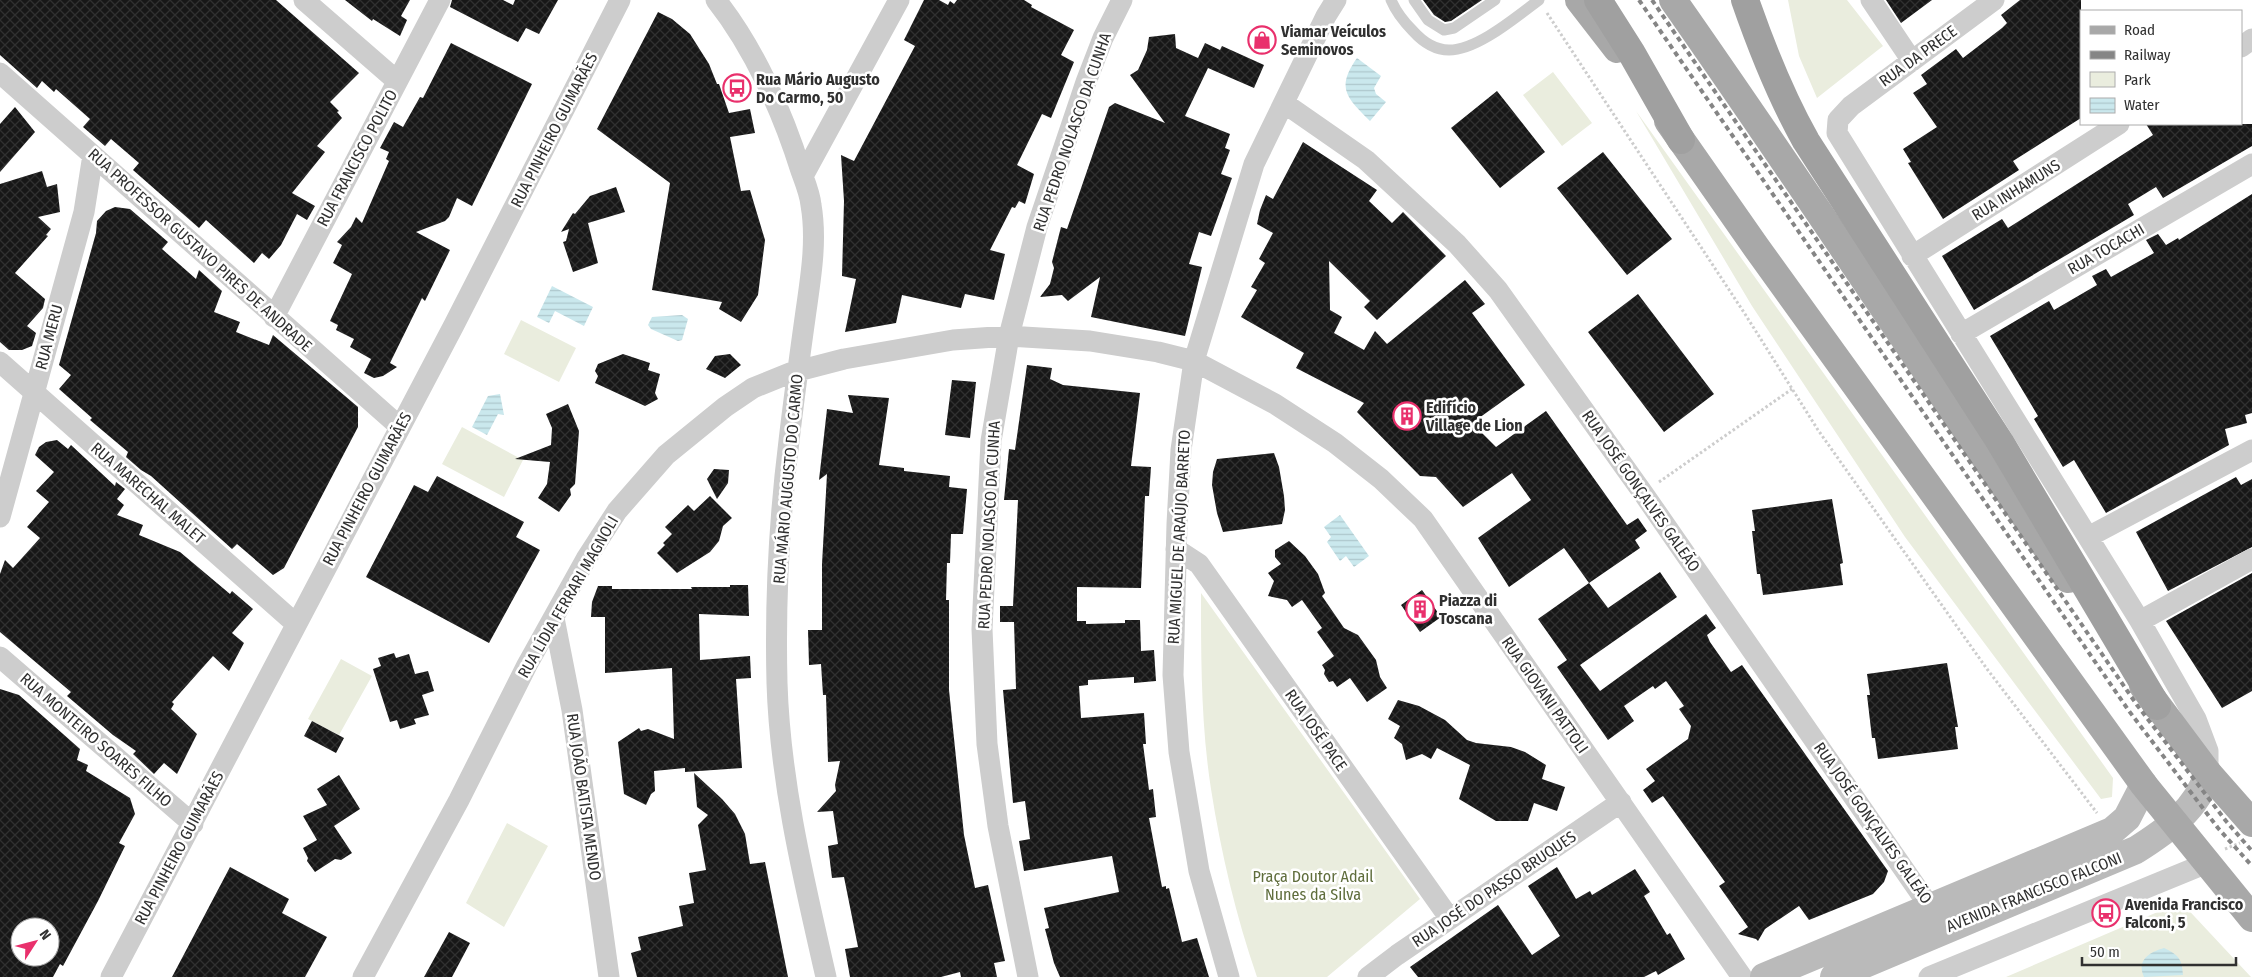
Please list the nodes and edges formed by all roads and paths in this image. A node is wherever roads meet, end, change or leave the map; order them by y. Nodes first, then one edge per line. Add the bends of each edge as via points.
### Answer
1 (304, 0) edge
2 (440, 0) edge
3 (620, 0) edge
4 (716, 0) edge
5 (899, 0) edge
6 (1122, 0) edge
7 (1336, 0) edge
8 (1391, 0) edge
9 (1414, 0) edge
10 (1496, 0) edge
11 (1579, 0) edge
12 (1598, 0) edge
13 (1618, 0) edge
14 (1673, 0) edge
15 (1871, 0) edge
16 (1994, 0) edge
17 (1535, 1) edge
18 (1750, 7) edge
19 (1632, 52) junction
20 (1912, 61) junction
21 (0, 73) edge
22 (397, 81) junction
23 (1284, 104) junction
24 (2117, 125) edge
25 (1681, 140) junction
26 (93, 156) junction
27 (2252, 164) edge
28 (803, 176) junction
29 (1912, 256) junction
30 (274, 317) junction
31 (1961, 334) junction
32 (1009, 336) junction
33 (1194, 361) junction
34 (0, 362) edge
35 (798, 371) junction
36 (1792, 389) junction
37 (34, 393) junction
38 (400, 428) junction
39 (2252, 450) edge
40 (1643, 493) junction
41 (0, 516) edge
42 (2088, 538) junction
43 (1176, 549) junction
44 (2252, 560) edge
45 (554, 618) junction
46 (2140, 621) junction
47 (296, 624) junction
48 (0, 657) edge
49 (2157, 706) junction
50 (2208, 773) junction
51 (2144, 785) junction
52 (1621, 802) junction
53 (2252, 822) edge
54 (2175, 823) junction
55 (193, 824) junction
56 (2112, 831) junction
57 (2207, 863) junction
58 (1938, 918) junction
59 (2252, 918) edge
60 (1450, 919) junction
61 (111, 977) edge
62 (364, 977) edge
63 (610, 977) edge
64 (826, 977) edge
65 (1028, 977) edge
66 (1229, 977) edge
67 (1368, 977) edge
68 (1742, 977) edge
69 (1764, 977) edge
70 (1834, 977) edge
71 (1929, 977) edge

1 - 22 street
2 - 22 street, RUA FRANCISCO POLITO
3 - 38 street, RUA PINHEIRO GUIMARÃES
4 - 28 street, RUA MÁRIO AUGUSTO DO CARMO via 752,55 790,138
5 - 28 street
6 - 32 street, RUA PEDRO NOLASCO DA CUNHA via 1086,82 1037,227
7 - 23 street, RUA MIGUEL DE ARAÚJO BARRETO
8 - 17 lane via 1420,39 1434,47 1449,50 1483,39
9 - 10 lane via 1428,20 1444,30 1454,28
11 - 25 main road
12 - 19 highway
13 - 19 highway
14 - 49 main road
15 - 20 street
16 - 20 street, RUA DA PRECE
17 - 36 path
18 - 49 highway via 1771,73 1806,141 2000,442
19 - 25 highway
20 - 29 street, RUA DA PRECE via 1843,113 1836,126 1840,141
21 - 26 street, RUA PROFESSOR GUSTAVO PIRES DE ANDRADE
22 - 30 street, RUA FRANCISCO POLITO
23 - 33 street, RUA MIGUEL DE ARAÚJO BARRETO via 1254,164
23 - 40 street, RUA JOSÉ GONÇALVES GALEÃO via 1366,160 1457,244 1498,290
24 - 29 street, RUA INHAMUNS
25 - 51 main road
26 - 30 street, RUA PROFESSOR GUSTAVO PIRES DE ANDRADE
26 - 37 street, RUA MERU via 84,212
27 - 31 street, RUA TOCACHI
28 - 35 street, RUA MÁRIO AUGUSTO DO CARMO via 811,204 814,238
29 - 31 street
30 - 38 street, RUA PROFESSOR GUSTAVO PIRES DE ANDRADE
31 - 42 street
32 - 33 street, RUA LÍDIA FERRARI MAGNOLI via 1090,341
32 - 35 street, RUA LÍDIA FERRARI MAGNOLI via 944,342 844,359
32 - 65 street, RUA PEDRO NOLASCO DA CUNHA via 991,441 982,629 990,769
33 - 43 street, RUA MIGUEL DE ARAÚJO BARRETO via 1181,450
33 - 52 street, RUA GIOVANI PATTOLI via 1275,404 1335,443 1381,479 1422,519
34 - 37 street, RUA MARECHAL MALET
35 - 45 street, RUA LÍDIA FERRARI MAGNOLI via 753,388 666,455 617,512 586,559
35 - 64 street, RUA MÁRIO AUGUSTO DO CARMO via 778,560 777,684 793,823
36 - 40 path
36 - 56 path via 1987,669
37 - 41 street, RUA MERU
37 - 47 street, RUA MARECHAL MALET
38 - 47 street, RUA PINHEIRO GUIMARÃES
39 - 42 street
40 - 58 street, RUA JOSÉ GONÇALVES GALEÃO
42 - 46 street
43 - 60 street, RUA JOSÉ PACE via 1199,564
43 - 66 street, RUA MIGUEL DE ARAÚJO BARRETO via 1173,675 1179,752 1199,871
44 - 46 street
45 - 62 street, RUA LÍDIA FERRARI MAGNOLI
45 - 63 street, RUA JOÃO BATISTA MENDO via 572,710
46 - 50 street via 2196,719 2208,751
47 - 55 street, RUA PINHEIRO GUIMARÃES
48 - 55 street, RUA MONTEIRO SOARES FILHO
49 - 50 main road
50 - 53 main road
50 - 54 main road, AVENIDA FRANCISCO FALCONI via 2199,795
51 - 54 main road
51 - 56 main road, AVENIDA FRANCISCO FALCONI via 2127,818
52 - 60 street, RUA JOSÉ DO PASSO BRUQUES
52 - 68 street, RUA GIOVANI PATTOLI
54 - 57 main road
54 - 58 main road, AVENIDA FRANCISCO FALCONI via 2136,850
55 - 61 street, RUA PINHEIRO GUIMARÃES
56 - 58 main road, AVENIDA FRANCISCO FALCONI
57 - 59 main road
57 - 71 street
58 - 69 main road, AVENIDA FRANCISCO FALCONI
58 - 70 main road, AVENIDA FRANCISCO FALCONI
60 - 67 street, RUA JOSÉ DO PASSO BRUQUES

